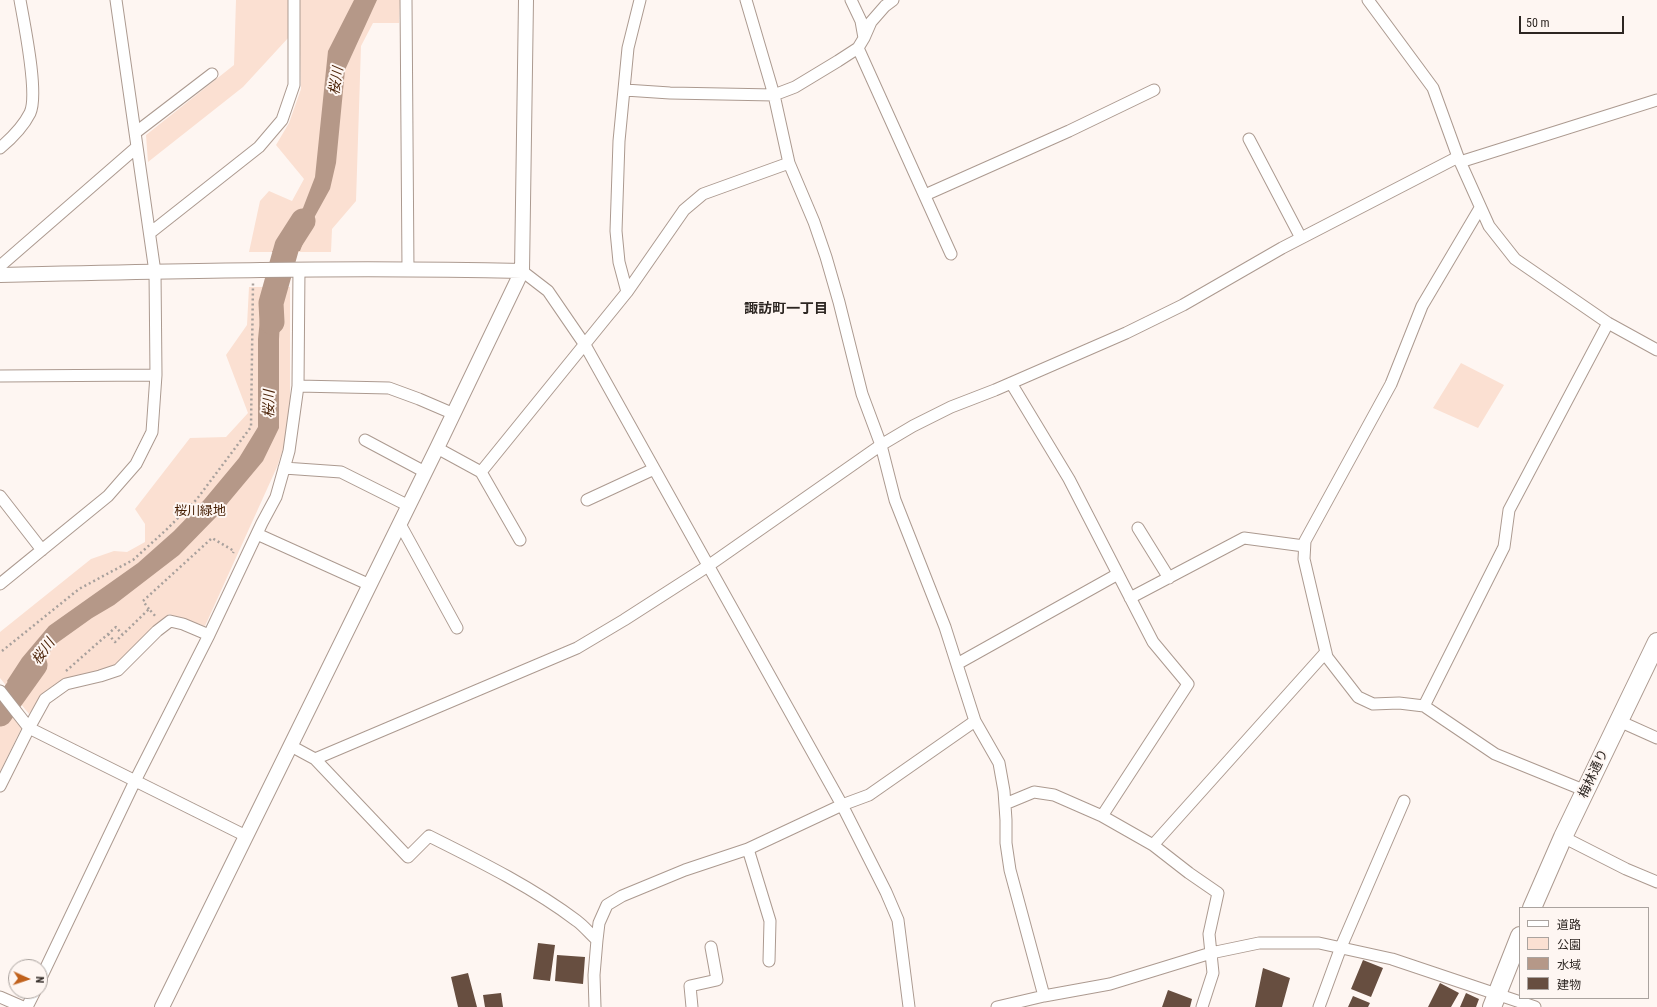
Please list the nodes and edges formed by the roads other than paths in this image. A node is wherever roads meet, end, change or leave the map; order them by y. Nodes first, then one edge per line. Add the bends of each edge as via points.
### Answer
1 (20, 0) edge
2 (116, 0) edge
3 (294, 0) edge
4 (406, 0) edge
5 (526, 0) edge
6 (640, 0) edge
7 (746, 0) edge
8 (851, 0) edge
9 (893, 0) edge
10 (1368, 0) edge
11 (864, 38) junction
12 (858, 48) junction
13 (212, 74) dead end
14 (625, 90) junction
15 (1154, 90) dead end
16 (774, 95) junction
17 (1657, 100) edge
18 (135, 133) junction
19 (1249, 139) dead end
20 (137, 147) junction
21 (0, 148) edge
22 (1459, 159) junction
23 (789, 163) junction
24 (925, 195) junction
25 (1480, 208) junction
26 (150, 233) junction
27 (1301, 238) junction
28 (951, 254) dead end
29 (0, 266) edge
30 (297, 269) junction
31 (408, 269) junction
32 (522, 271) junction
33 (155, 272) junction
34 (0, 275) edge
35 (627, 292) junction
36 (1608, 323) junction
37 (585, 345) junction
38 (1657, 350) edge
39 (156, 375) junction
40 (0, 376) edge
41 (1011, 383) junction
42 (298, 386) junction
43 (454, 414) junction
44 (365, 440) dead end
45 (881, 445) junction
46 (437, 448) junction
47 (284, 468) junction
48 (654, 469) junction
49 (425, 472) junction
50 (481, 472) junction
51 (0, 496) edge
52 (587, 500) dead end
53 (409, 506) junction
54 (400, 524) junction
55 (1138, 528) dead end
56 (257, 534) junction
57 (520, 540) dead end
58 (1304, 546) junction
59 (42, 550) junction
60 (708, 566) junction
61 (1118, 574) junction
62 (1169, 578) junction
63 (0, 584) edge
64 (370, 585) junction
65 (1130, 598) junction
66 (457, 628) dead end
67 (209, 635) junction
68 (1657, 642) edge
69 (1326, 652) junction
70 (957, 664) junction
71 (0, 691) edge
72 (1424, 706) junction
73 (975, 721) junction
74 (1619, 722) junction
75 (29, 728) junction
76 (1657, 738) edge
77 (291, 746) junction
78 (315, 759) junction
79 (135, 781) junction
80 (0, 786) edge
81 (1586, 791) junction
82 (1404, 801) dead end
83 (1005, 804) junction
84 (842, 805) junction
85 (1102, 816) junction
86 (246, 836) junction
87 (1563, 837) junction
88 (1153, 845) junction
89 (748, 849) junction
90 (1657, 882) edge
91 (1532, 907) edge
92 (1519, 938) edge
93 (597, 940) junction
94 (711, 947) dead end
95 (1342, 948) junction
96 (1211, 953) junction
97 (769, 961) dead end
98 (48, 963) edge
99 (0, 996) edge
100 (1044, 996) junction
101 (1494, 1001) edge
102 (23, 1007) edge
103 (162, 1007) edge
104 (595, 1007) edge
105 (692, 1007) edge
106 (909, 1007) edge
107 (997, 1007) edge
108 (1202, 1007) edge
109 (1319, 1007) edge
110 (1535, 1007) edge

1 - 21 street via 34,88 31,112 13,138
2 - 18 street
3 - 26 street via 294,85 282,120 259,148
4 - 31 street
5 - 32 street
6 - 14 street via 628,48
7 - 16 street
8 - 11 street via 861,21
9 - 11 street via 871,22
10 - 22 street via 1433,88
11 - 12 street
12 - 16 street via 795,87
12 - 24 street
13 - 18 street
14 - 16 street
14 - 35 street via 619,141 616,231 619,262
15 - 24 street
16 - 23 street
17 - 22 street
18 - 20 street
19 - 27 street
20 - 26 street
20 - 29 street
22 - 25 street
22 - 27 street
23 - 35 street via 703,194 684,210
23 - 45 street via 817,229 839,302 862,394
24 - 28 street
25 - 36 street via 1489,226 1515,260
25 - 58 street via 1422,306 1392,384
26 - 33 street
27 - 41 street via 1183,305
30 - 31 street
30 - 33 street
30 - 42 street
31 - 32 street
32 - 37 street via 548,291
32 - 43 street
33 - 34 street
33 - 39 street
35 - 37 street
36 - 38 street
36 - 72 street via 1509,510 1504,547
37 - 48 street
37 - 50 street
39 - 40 street
39 - 59 street via 152,432 136,464 108,496
41 - 45 street via 951,407
41 - 61 street via 1069,479
42 - 43 street via 389,388
42 - 47 street via 289,451
43 - 46 street
44 - 49 street
45 - 60 street
45 - 70 street via 895,500
46 - 49 street
46 - 50 street
47 - 53 street via 341,472
47 - 56 street via 276,497
48 - 52 street
48 - 60 street
49 - 53 street
50 - 57 street
51 - 59 street
53 - 54 street
54 - 64 street
54 - 66 street
55 - 62 street
56 - 64 street
56 - 67 street
58 - 62 street via 1244,538
58 - 69 street via 1304,559
59 - 63 street
60 - 78 street via 577,648
60 - 84 street
61 - 65 street
61 - 70 street
62 - 65 street
64 - 77 street
65 - 85 street via 1153,642 1188,684
67 - 75 street via 170,621 118,670 66,684 45,699
67 - 79 street
68 - 74 main road, 梅林通り
69 - 72 street via 1327,657 1358,697 1373,704 1399,703
69 - 88 street
70 - 73 street
71 - 75 street
72 - 81 street via 1495,754
73 - 83 street via 999,763
73 - 84 street via 869,794
74 - 76 street
74 - 81 main road, 梅林通り
75 - 79 street
75 - 80 street
77 - 78 street
77 - 86 street
78 - 93 street via 408,857 429,836 534,893 578,922
79 - 86 street
79 - 98 street
81 - 87 main road, 梅林通り
82 - 95 street
83 - 85 street via 1034,792 1054,795
83 - 100 street via 1010,870
84 - 89 street
84 - 106 street via 898,920
85 - 88 street
86 - 103 street
87 - 90 street
87 - 91 main road, 梅林通り
88 - 96 street via 1218,893 1209,934
89 - 93 street via 685,870 622,896 607,905 599,923
89 - 97 street via 770,921
92 - 101 main road
93 - 104 street
94 - 105 street via 717,980 690,986
95 - 96 street via 1319,943 1259,943
95 - 101 street via 1392,959
95 - 109 street
96 - 100 street via 1110,984
96 - 108 street via 1213,973
99 - 102 street
100 - 107 street
101 - 110 street

